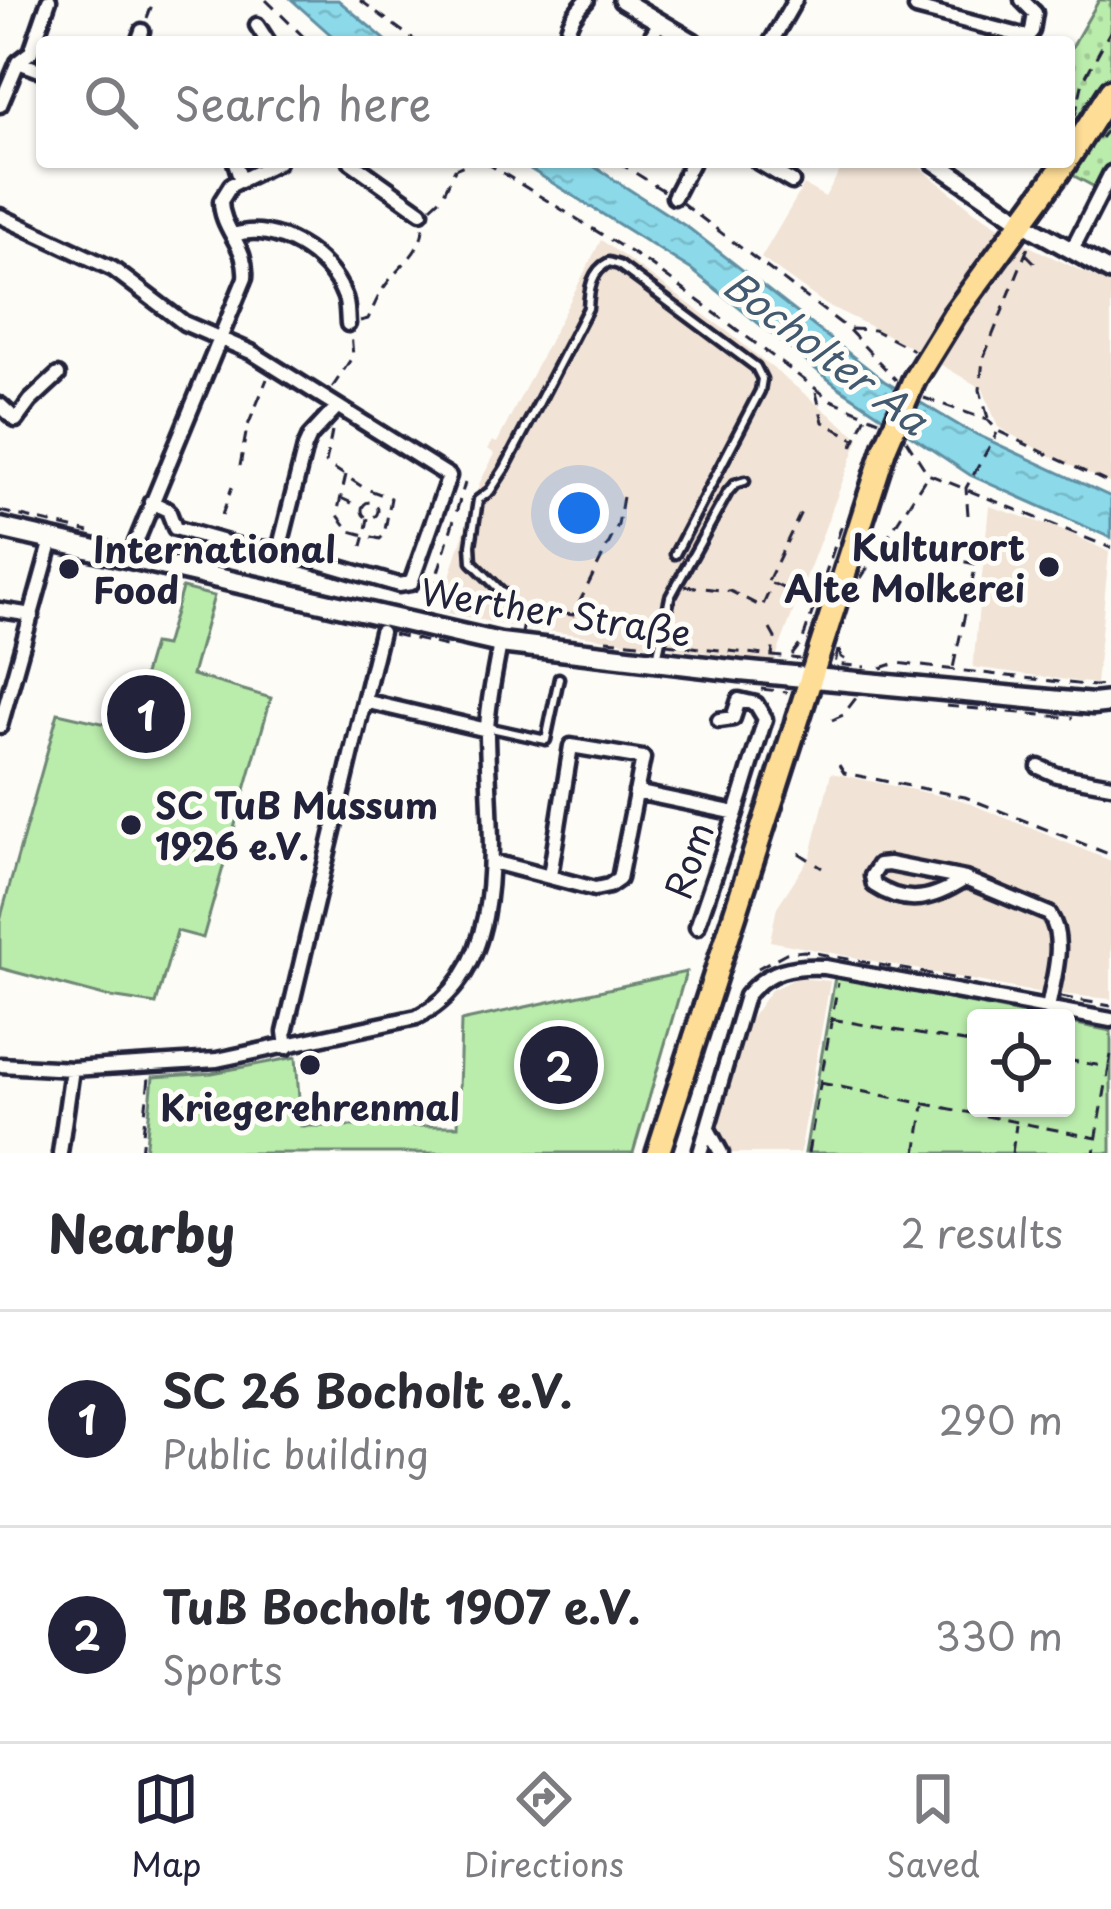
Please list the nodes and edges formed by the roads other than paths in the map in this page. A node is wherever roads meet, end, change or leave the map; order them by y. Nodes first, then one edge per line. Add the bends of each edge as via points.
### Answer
1 (49, 0) edge
2 (587, 0) edge
3 (622, 0) edge
4 (795, 0) edge
5 (1022, 0) edge
6 (916, 8) dead end
7 (660, 22) junction
8 (257, 25) dead end
9 (37, 36) edge
10 (264, 36) edge
11 (567, 36) edge
12 (652, 36) edge
13 (683, 36) edge
14 (774, 36) edge
15 (1023, 36) edge
16 (1027, 36) edge
17 (36, 38) edge
18 (18, 62) junction
19 (36, 69) edge
20 (1111, 91) edge
21 (0, 105) edge
22 (1075, 147) edge
23 (237, 168) edge
24 (266, 168) edge
25 (359, 168) edge
26 (689, 168) edge
27 (768, 168) edge
28 (944, 168) edge
29 (1062, 168) edge
30 (1111, 173) edge
31 (241, 181) junction
32 (793, 182) dead end
33 (674, 197) road end
34 (421, 212) road end
35 (0, 215) edge
36 (1029, 226) junction
37 (234, 235) junction
38 (1072, 250) junction
39 (1111, 272) edge
40 (348, 324) road end
41 (218, 337) junction
42 (58, 375) dead end
43 (0, 405) edge
44 (331, 408) junction
45 (746, 481) dead end
46 (151, 502) junction
47 (0, 527) edge
48 (52, 539) junction
49 (279, 550) junction
50 (675, 554) dead end
51 (130, 557) junction
52 (505, 595) dead end
53 (0, 610) edge
54 (32, 615) junction
55 (381, 632) dead end
56 (500, 643) junction
57 (656, 650) junction
58 (559, 677) dead end
59 (811, 677) junction
60 (364, 701) junction
61 (1111, 702) edge
62 (718, 720) dead end
63 (0, 726) edge
64 (487, 728) junction
65 (1039, 767) dead end
66 (1111, 785) edge
67 (636, 792) junction
68 (736, 813) junction
69 (493, 862) junction
70 (550, 876) junction
71 (965, 879) junction
72 (697, 927) dead end
73 (1048, 1009) joint
74 (1075, 1014) edge
75 (1110, 1021) edge
76 (287, 1047) junction
77 (0, 1065) edge
78 (72, 1069) junction
79 (707, 1128) junction
80 (61, 1153) edge
81 (658, 1153) edge
82 (700, 1153) edge
83 (721, 1153) edge

1 - 9 street
2 - 11 street
3 - 7 street
4 - 14 street
5 - 16 street via 1035,13
6 - 15 street
7 - 12 street
7 - 13 street
8 - 10 street
17 - 18 street
18 - 19 street
18 - 21 street
20 - 22 main road
23 - 31 street
24 - 31 street
25 - 34 street
26 - 33 street
27 - 32 street
28 - 36 street
29 - 36 main road
30 - 38 street
31 - 37 street via 220,201
35 - 41 street via 113,269 184,323
36 - 38 street
36 - 59 main road, bridge via 954,315 914,388
37 - 40 street via 270,232 320,261 345,297
37 - 41 street via 244,278
38 - 39 street
41 - 44 street
41 - 46 street
42 - 43 street via 16,420
44 - 49 street via 305,447
44 - 49 street via 449,476 412,583
45 - 57 lane via 728,492 677,585
46 - 49 street via 169,510 175,528
46 - 51 street
47 - 48 main road, Werther Straße
48 - 51 main road, Werther Straße
48 - 54 street
50 - 52 lane via 762,379 609,262 590,286 588,308 505,468 478,500 472,562
51 - 56 main road, Werther Straße
53 - 54 street
54 - 63 street
55 - 60 street
56 - 57 main road, Werther Straße
56 - 64 street
57 - 59 main road, Werther Straße
58 - 64 lane via 546,740
59 - 61 main road, Werther Straße
59 - 81 main road
60 - 64 street
60 - 76 street
62 - 68 street, Rom via 733,718 739,700 756,704 765,719
64 - 69 street
65 - 66 street
67 - 68 street, Rom
67 - 70 street, Rom via 619,879 595,889
67 - 70 street, Rom via 643,758 571,746
68 - 72 street, Rom
69 - 70 street, Rom
69 - 76 street via 465,976 444,1000 417,1017
71 - 71 street via 889,864 872,876 884,891 927,899
71 - 73 street via 1054,920 1059,940
73 - 79 street via 788,968 746,996
74 - 75 street
76 - 78 street
77 - 78 street
78 - 80 street
79 - 82 street
79 - 83 street

